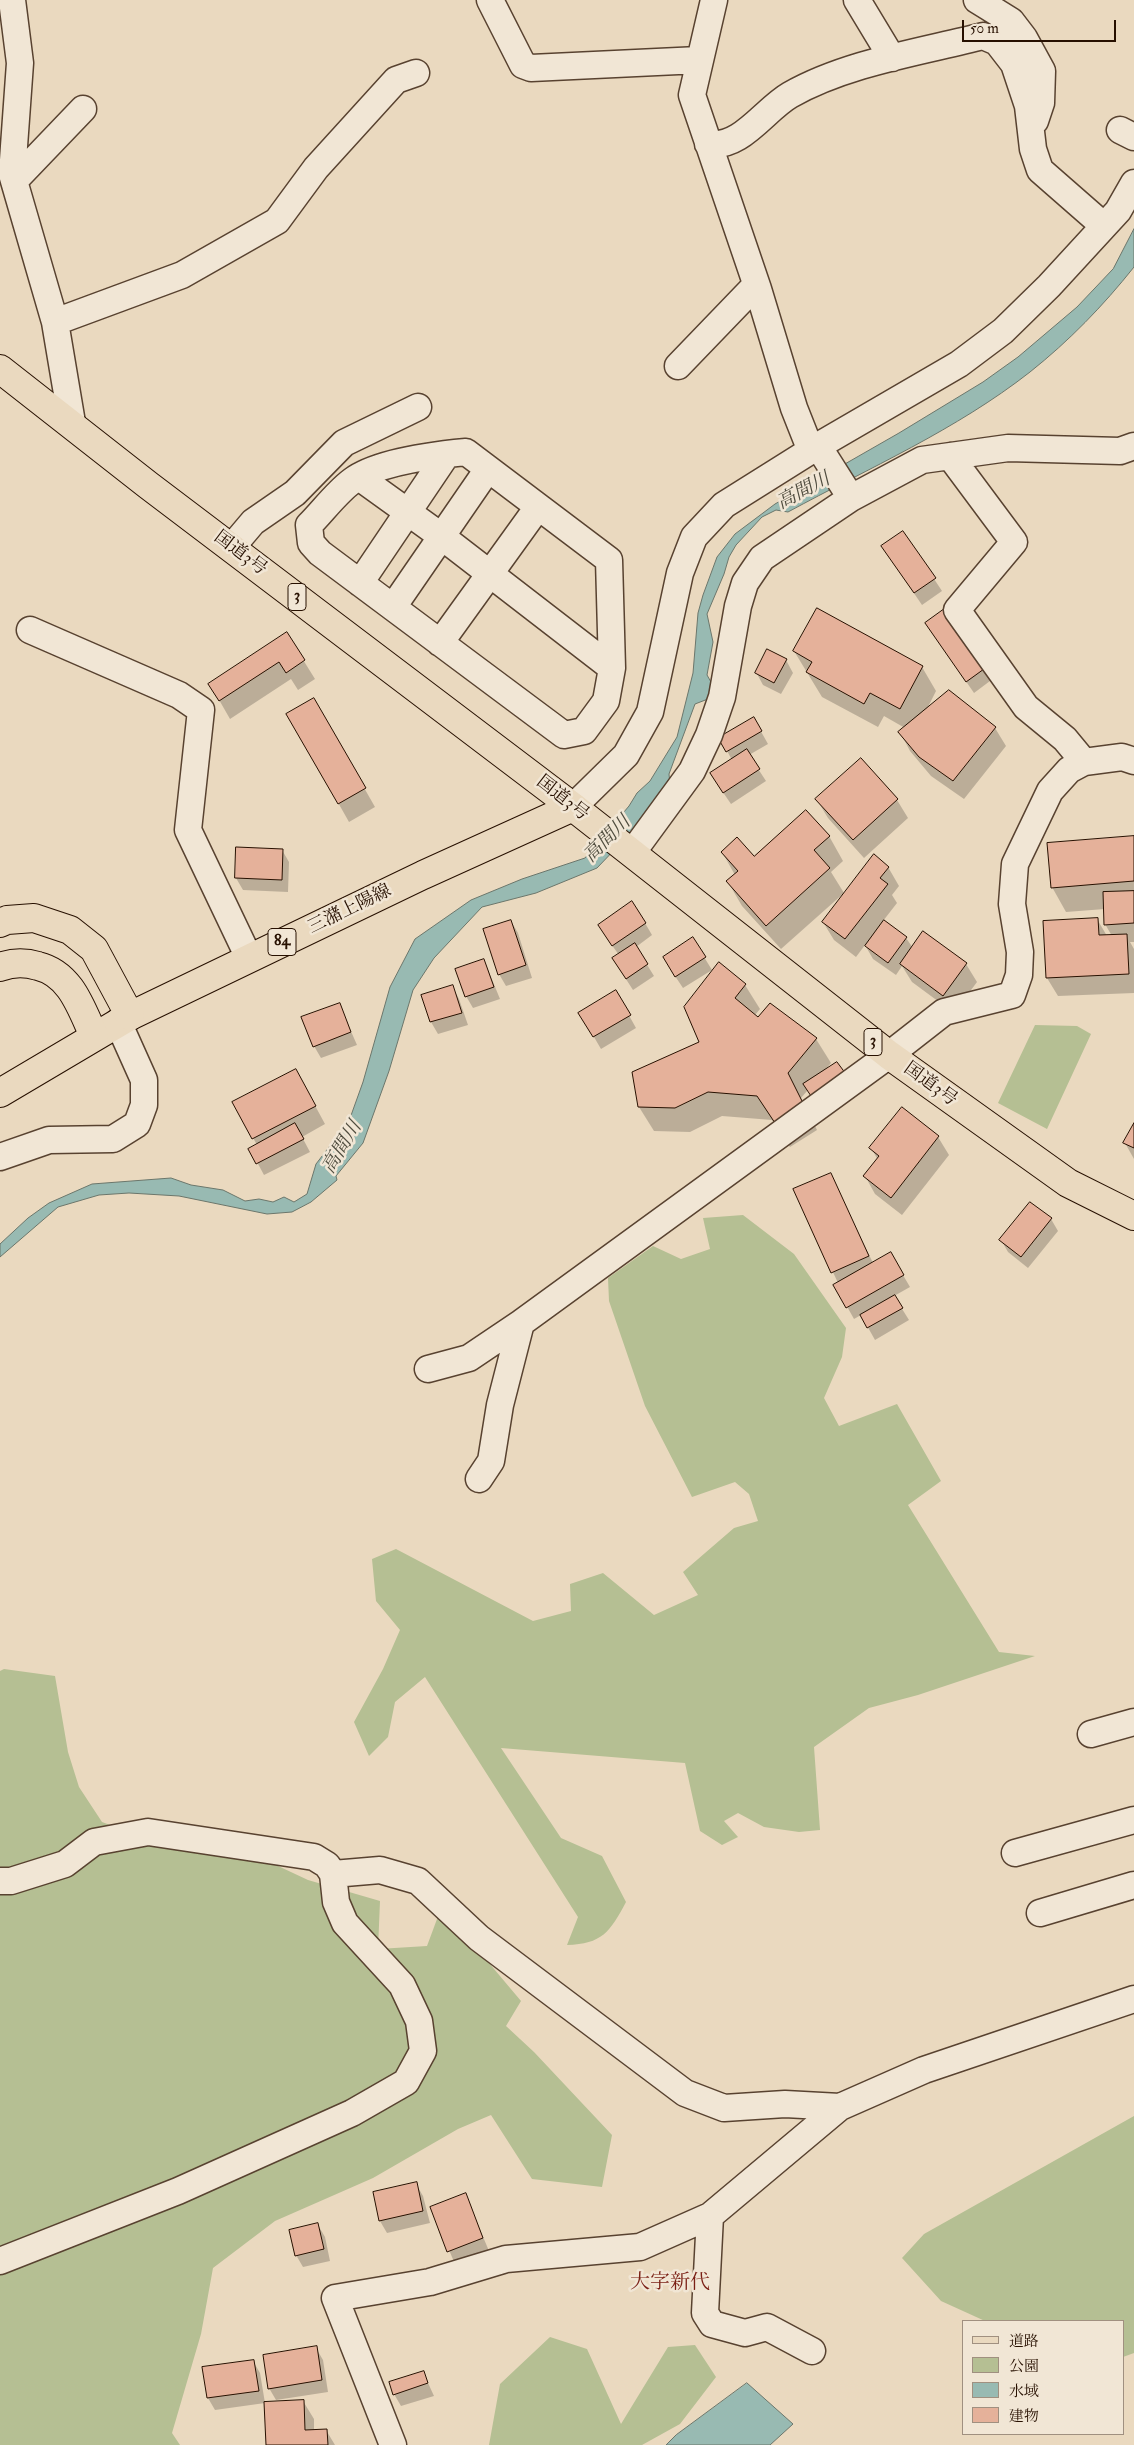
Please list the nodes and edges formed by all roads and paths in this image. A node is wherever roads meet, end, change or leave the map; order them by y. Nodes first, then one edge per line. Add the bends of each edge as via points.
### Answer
1 (12, 0) edge
2 (490, 0) edge
3 (714, 0) edge
4 (857, 0) edge
5 (977, 0) edge
6 (892, 58) junction
7 (699, 60) junction
8 (416, 74) dead end
9 (83, 109) dead end
10 (1031, 136) junction
11 (708, 144) junction
12 (1134, 183) edge
13 (10, 189) edge
14 (1121, 220) edge
15 (756, 284) junction
16 (55, 322) junction
17 (678, 366) dead end
18 (0, 369) edge
19 (418, 407) dead end
20 (72, 423) junction
21 (1134, 446) edge
22 (818, 452) junction
23 (447, 454) junction
24 (950, 456) junction
25 (488, 469) junction
26 (359, 477) junction
27 (295, 493) junction
28 (849, 494) junction
29 (538, 507) junction
30 (321, 512) junction
31 (408, 512) junction
32 (441, 536) junction
33 (231, 548) junction
34 (489, 575) junction
35 (360, 583) junction
36 (393, 607) junction
37 (30, 630) dead end
38 (440, 642) junction
39 (612, 668) junction
40 (1134, 761) edge
41 (1084, 762) junction
42 (573, 807) junction
43 (628, 851) junction
44 (0, 923) edge
45 (249, 958) junction
46 (0, 967) edge
47 (124, 1019) junction
48 (94, 1036) junction
49 (889, 1055) junction
50 (0, 1093) edge
51 (0, 1157) edge
52 (1134, 1216) edge
53 (521, 1323) junction
54 (428, 1369) dead end
55 (479, 1479) dead end
56 (1134, 1722) edge
57 (1091, 1734) dead end
58 (1134, 1820) edge
59 (1014, 1853) dead end
60 (324, 1865) junction
61 (0, 1881) edge
62 (1134, 1885) edge
63 (1040, 1913) dead end
64 (1134, 1999) edge
65 (840, 2107) junction
66 (710, 2216) junction
67 (0, 2262) edge
68 (812, 2351) dead end
69 (393, 2445) edge

1 - 13 street via 20,63
2 - 7 street via 523,64 531,68
3 - 7 street
4 - 6 street
5 - 10 street via 1011,21 1042,71 1041,103
6 - 10 street via 982,36 997,42 1014,64 1028,106
6 - 11 street via 818,80 788,97 734,140 720,146
7 - 11 street via 692,96
8 - 16 street via 396,80 316,168 277,220 182,275
9 - 13 street
10 - 14 street via 1040,170
11 - 15 street
12 - 14 street
13 - 16 street
14 - 22 street via 1003,331 959,364
15 - 17 street
15 - 22 street via 794,408
16 - 20 street
18 - 20 main road, 国道3号 / 3
19 - 27 street via 344,443
20 - 33 main road, 国道3号 / 3
21 - 24 street via 1120,451 1008,448
22 - 28 street
22 - 42 street via 724,505 694,537 680,573 650,712 626,755
23 - 25 street via 466,452
23 - 26 street via 426,456
23 - 31 street
24 - 28 street via 922,460
24 - 41 street via 1014,542 957,610 1026,707 1065,739
25 - 29 street
25 - 32 street via 473,509
26 - 30 street
26 - 31 street
27 - 30 street
27 - 33 street via 253,522
28 - 43 street via 762,558 745,583 722,697 709,735 692,770
29 - 34 street
29 - 39 street via 609,560
30 - 35 street via 309,525 311,543
31 - 32 street
31 - 35 street
32 - 34 street
32 - 36 street via 426,579
33 - 42 main road, 国道3号 / 3
34 - 38 street
34 - 39 street
35 - 36 street
36 - 38 street
37 - 45 street via 179,695 201,710 188,830
38 - 39 street via 564,735 584,731 606,701
40 - 41 street via 1122,757
41 - 49 street via 1069,770 1050,791 1014,864 1012,904 1020,952 1019,975 1012,995 944,1012
42 - 43 main road, 国道3号 / 3
42 - 45 main road, 三潴上陽線 / 84
43 - 49 main road, 国道3号 / 3
44 - 47 main road via 34,918 70,930 94,949
45 - 47 main road, 三潴上陽線 / 84
46 - 48 main road via 24,962 50,969 66,982 78,1000
47 - 48 main road, 三潴上陽線 / 84
47 - 51 street via 144,1080 144,1105 137,1124 113,1139 49,1140
48 - 50 main road, 三潴上陽線 / 84
49 - 52 main road, 国道3号 / 3 via 1068,1183
49 - 53 street
53 - 54 street via 469,1358
53 - 55 street via 500,1405 491,1461
56 - 57 street
58 - 59 street
60 - 61 street via 148,1832 94,1842 65,1864 11,1881
60 - 65 street via 380,1870 418,1881 479,1938 685,2093 724,2108 784,2104
60 - 67 street via 345,1923 402,1985 419,2021 423,2051 406,2082 352,2112 178,2191
62 - 63 street
64 - 65 street via 924,2070
65 - 66 street
66 - 68 street via 705,2313 712,2324 745,2333 768,2327
66 - 69 street via 640,2247 506,2259 430,2282 335,2298

